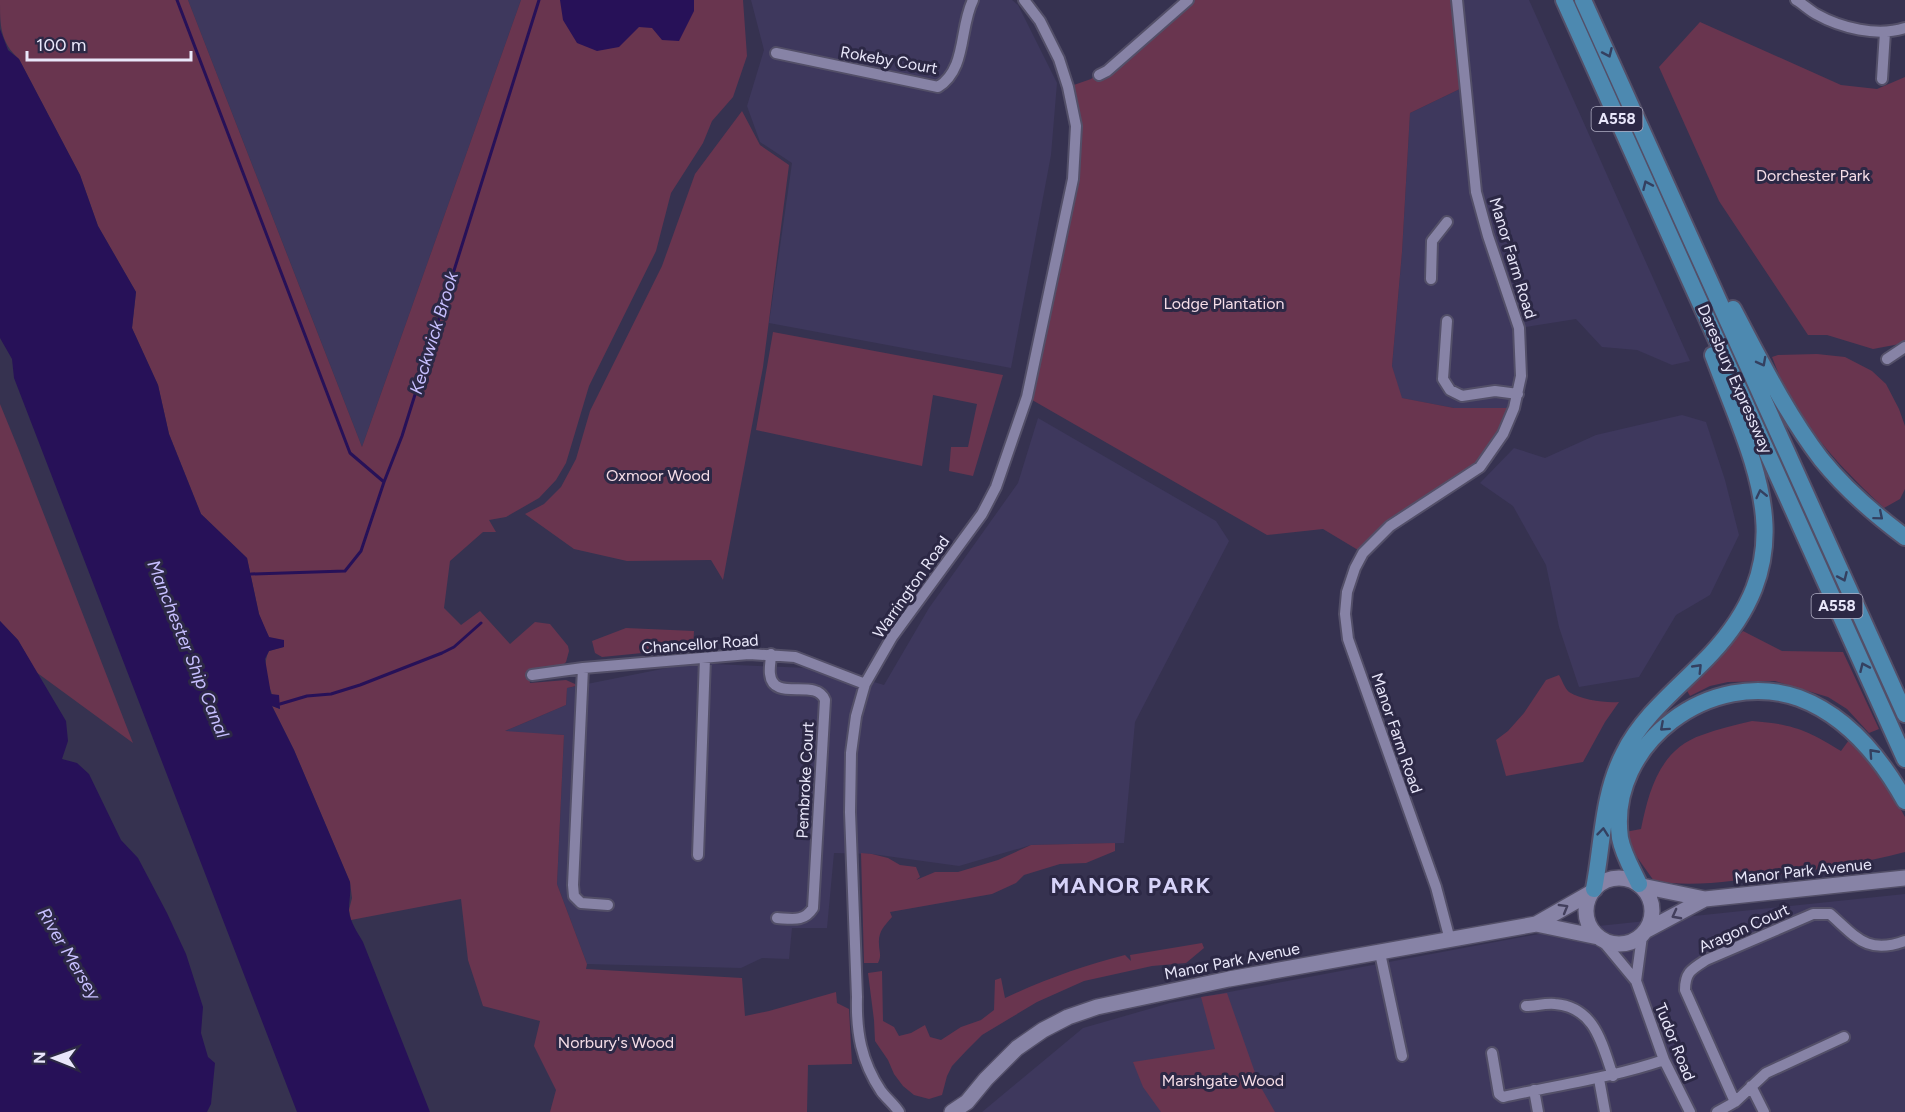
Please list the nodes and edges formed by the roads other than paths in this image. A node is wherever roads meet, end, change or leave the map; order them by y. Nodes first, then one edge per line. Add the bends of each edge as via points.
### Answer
1 (973, 0) edge
2 (1024, 0) edge
3 (1188, 0) edge
4 (1457, 0) edge
5 (1564, 0) edge
6 (1583, 0) edge
7 (1796, 0) edge
8 (1905, 28) edge
9 (1884, 32) junction
10 (776, 53) dead end
11 (1099, 75) dead end
12 (1882, 80) dead end
13 (1656, 162) junction
14 (1446, 222) dead end
15 (1671, 238) junction
16 (1431, 279) dead end
17 (1447, 321) dead end
18 (1905, 347) edge
19 (1887, 359) dead end
20 (1518, 394) junction
21 (1905, 537) edge
22 (771, 654) junction
23 (705, 658) junction
24 (583, 668) junction
25 (532, 675) dead end
26 (865, 684) junction
27 (1905, 714) edge
28 (1905, 759) edge
29 (1905, 801) edge
30 (698, 855) dead end
31 (1905, 878) edge
32 (1641, 885) junction
33 (1593, 891) junction
34 (1705, 899) junction
35 (608, 905) dead end
36 (777, 918) dead end
37 (1536, 924) junction
38 (1645, 933) junction
39 (1600, 938) junction
40 (1450, 940) junction
41 (1905, 941) edge
42 (1380, 953) junction
43 (1636, 981) junction
44 (1526, 1006) dead end
45 (1844, 1037) dead end
46 (1492, 1053) dead end
47 (1402, 1056) dead end
48 (1664, 1060) junction
49 (1613, 1076) junction
50 (1599, 1079) junction
51 (1751, 1086) junction
52 (1534, 1090) junction
53 (1735, 1102) junction
54 (965, 1107) edge
55 (901, 1111) edge
56 (952, 1112) edge
57 (1538, 1112) edge
58 (1605, 1112) edge
59 (1689, 1112) edge
60 (1717, 1112) edge
61 (1764, 1112) edge

1 - 10 street, Rokeby Court via 957,63 948,81 938,87
2 - 26 street, Warrington Road via 1040,21 1059,59 1076,126 1073,179 1027,397 996,487 982,514 892,637
3 - 11 street
4 - 20 street, Manor Farm Road via 1476,192 1520,328
15 -> 5 main road, Daresbury Expressway / A558
6 -> 13 main road, Daresbury Expressway / A558
7 - 9 street via 1839,23
8 - 9 street
9 - 12 street
13 -> 21 main road via 1800,428 1822,460 1856,497
13 -> 27 main road, Daresbury Expressway / A558
14 - 16 street via 1432,242
28 -> 15 main road, Daresbury Expressway / A558
33 -> 15 main road via 1608,795 1625,750 1738,621 1750,602 1765,552 1764,505 1756,470
17 - 20 street via 1443,379 1450,390 1462,396 1495,390
18 - 19 street
20 - 40 street, Manor Farm Road via 1503,434 1480,467 1390,526 1363,553 1347,592 1348,639 1436,887
22 - 23 street, Chancellor Road
22 - 26 street, Chancellor Road via 795,657
22 - 36 street, Pembroke Court via 770,675 777,686 817,690 825,700 813,908 799,920
23 - 24 street, Chancellor Road
23 - 30 street
24 - 25 street, Chancellor Road
24 - 35 street via 574,896 580,903
26 - 55 street, Warrington Road via 851,753 856,1026 875,1081
29 -> 32 main road via 1880,760 1856,734 1827,713 1800,699 1775,693 1717,696 1665,725 1634,765 1620,812 1620,835 1622,850
31 - 34 street, Manor Park Avenue
32 - 33 street via 1620,877
32 - 34 street, Manor Park Avenue
32 - 38 street via 1652,902 1653,912
37 -> 33 street, Manor Park Avenue
33 - 39 street via 1586,910 1591,929
34 -> 38 street, Manor Park Avenue
37 - 39 street, Manor Park Avenue
37 - 40 street, Manor Park Avenue
38 - 39 street via 1623,944
38 - 43 street, Tudor Road
39 - 43 street, Tudor Road
40 - 42 street, Manor Park Avenue
41 - 53 street, Aragon Court via 1889,947 1862,943 1830,914 1813,914 1706,960 1690,971 1685,990
42 - 47 street
42 - 54 street, Manor Park Avenue via 1121,1000 1078,1013 1017,1048
43 - 48 street, Tudor Road
44 - 49 street via 1554,1004 1573,1008 1589,1018
45 - 51 street via 1766,1073
46 - 52 street via 1499,1094 1503,1097
48 - 49 street
48 - 59 street, Tudor Road
49 - 50 street
50 - 52 street
50 - 58 street
51 - 53 street
51 - 61 street
52 - 57 street
53 - 60 street
54 - 56 street, Manor Park Avenue

